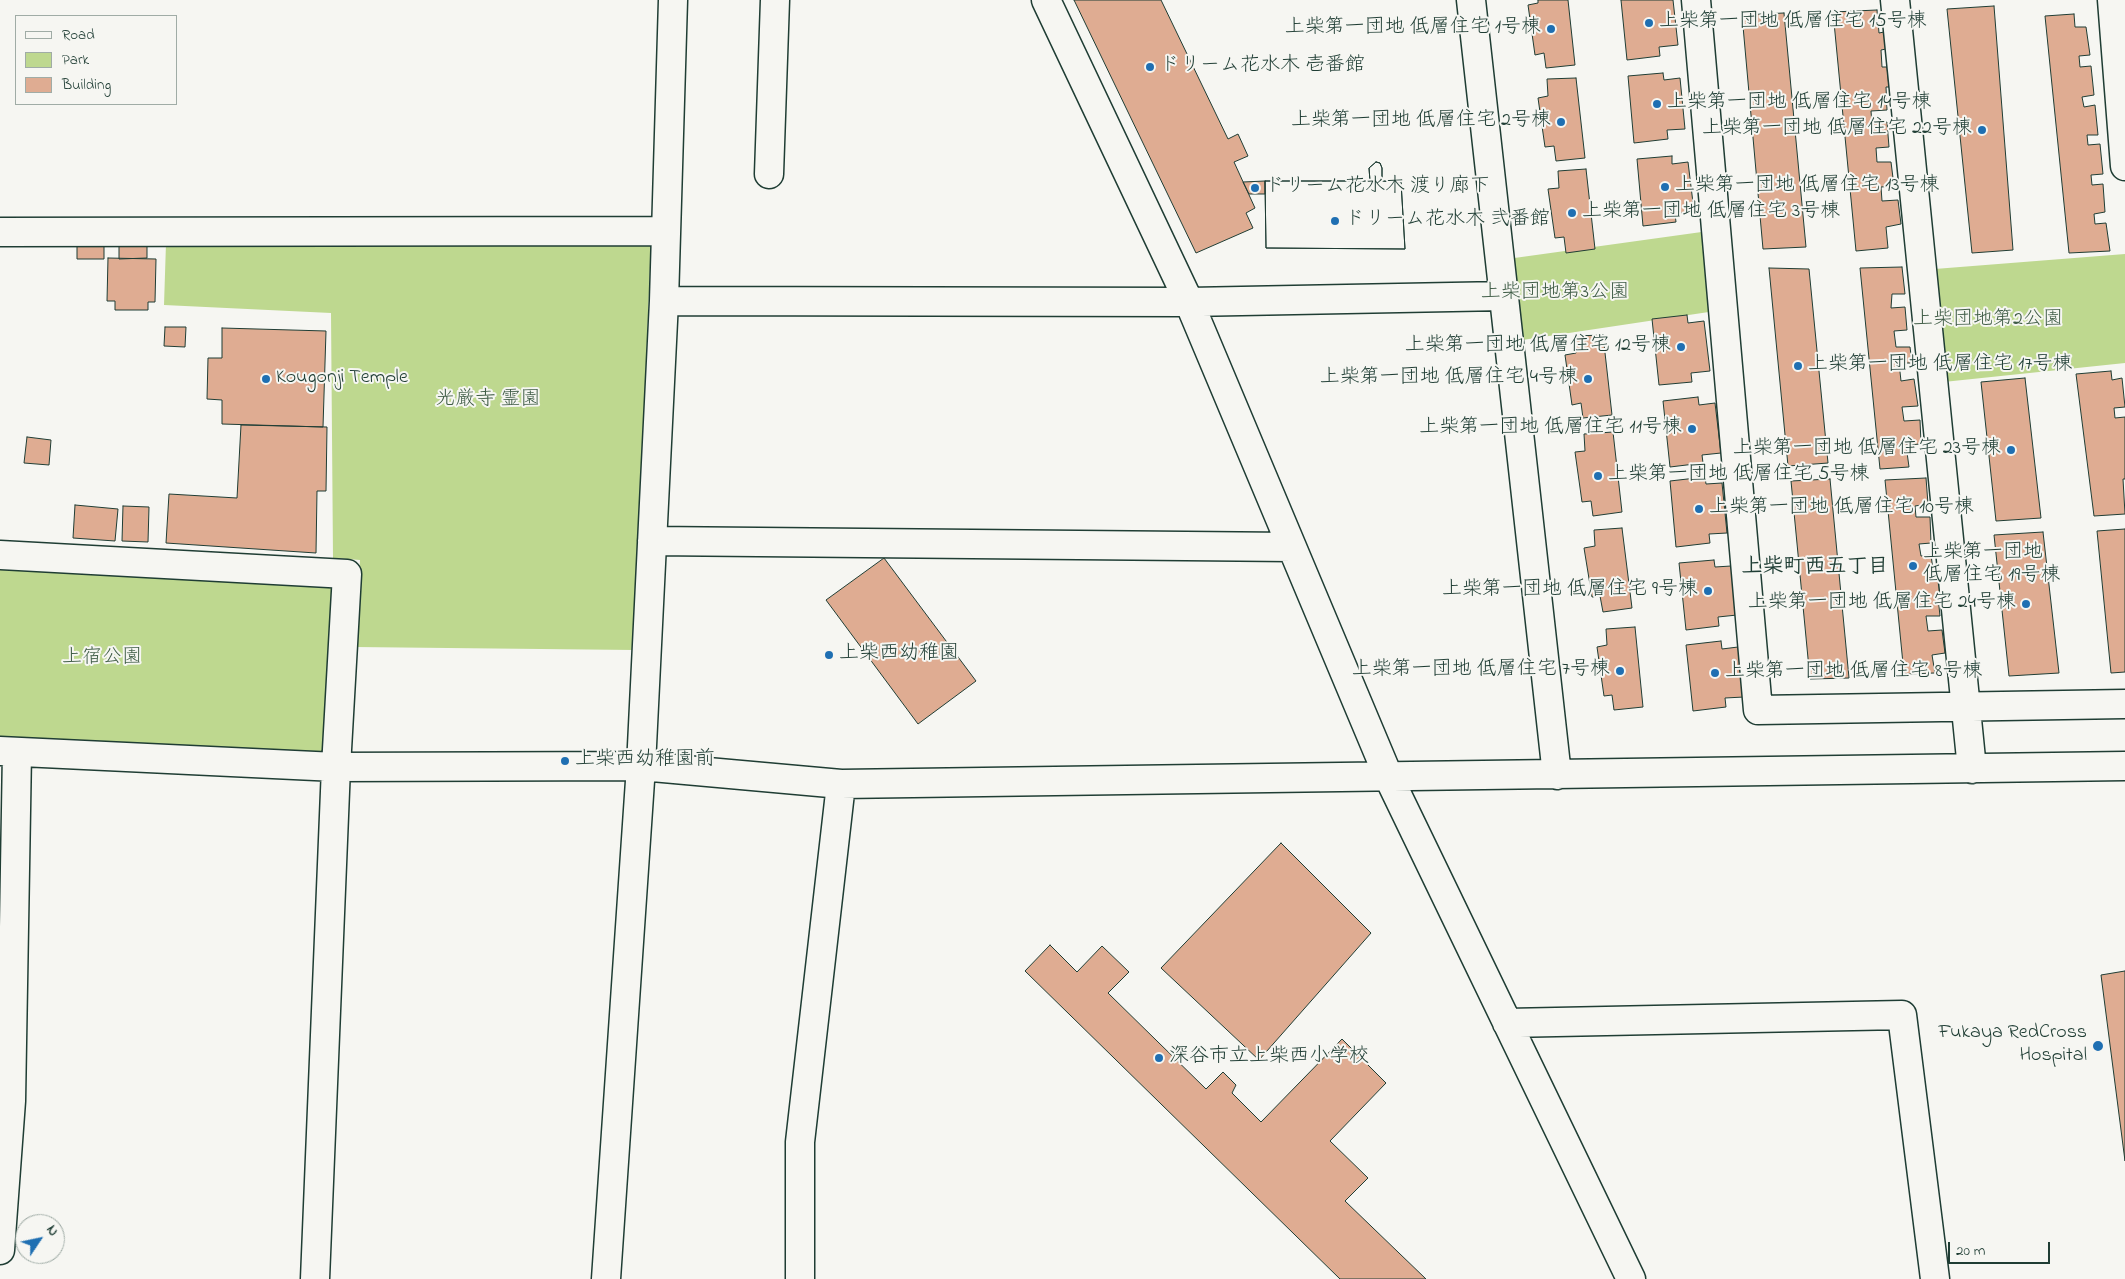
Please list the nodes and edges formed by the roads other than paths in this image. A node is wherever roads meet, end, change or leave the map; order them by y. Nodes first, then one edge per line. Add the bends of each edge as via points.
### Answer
1 (673, 0) edge
2 (775, 0) edge
3 (1046, 0) edge
4 (1471, 0) edge
5 (1696, 0) edge
6 (1895, 0) edge
7 (2112, 0) edge
8 (2125, 166) edge
9 (770, 174) dead end
10 (665, 231) junction
11 (0, 232) edge
12 (1504, 296) junction
13 (664, 301) junction
14 (1189, 302) junction
15 (652, 541) junction
16 (1292, 547) junction
17 (0, 555) edge
18 (2125, 704) edge
19 (1966, 706) junction
20 (9, 751) edge
21 (642, 766) junction
22 (2125, 766) edge
23 (336, 767) junction
24 (1972, 768) junction
25 (1557, 775) junction
26 (1389, 778) junction
27 (841, 784) junction
28 (1507, 1022) junction
29 (6, 1100) edge
30 (0, 1250) edge
31 (315, 1279) edge
32 (606, 1279) edge
33 (800, 1279) edge
34 (1631, 1279) edge
35 (1935, 1279) edge

1 - 10 street
2 - 9 street
3 - 14 street
4 - 12 street
5 - 19 street via 1758,710
6 - 19 street
7 - 8 street
10 - 11 street
10 - 13 street
12 - 14 street
12 - 25 street
13 - 14 street
13 - 15 street
14 - 16 street
15 - 16 street
15 - 21 street
16 - 26 street
17 - 23 street via 347,574
18 - 19 street
19 - 24 street
20 - 23 street
20 - 29 street
21 - 23 street
21 - 27 street
21 - 32 street
22 - 24 street
23 - 31 street
24 - 25 street
25 - 26 street
26 - 27 street
26 - 28 street
27 - 33 street via 800,1142
28 - 34 street
28 - 35 street via 1902,1016
29 - 30 street

